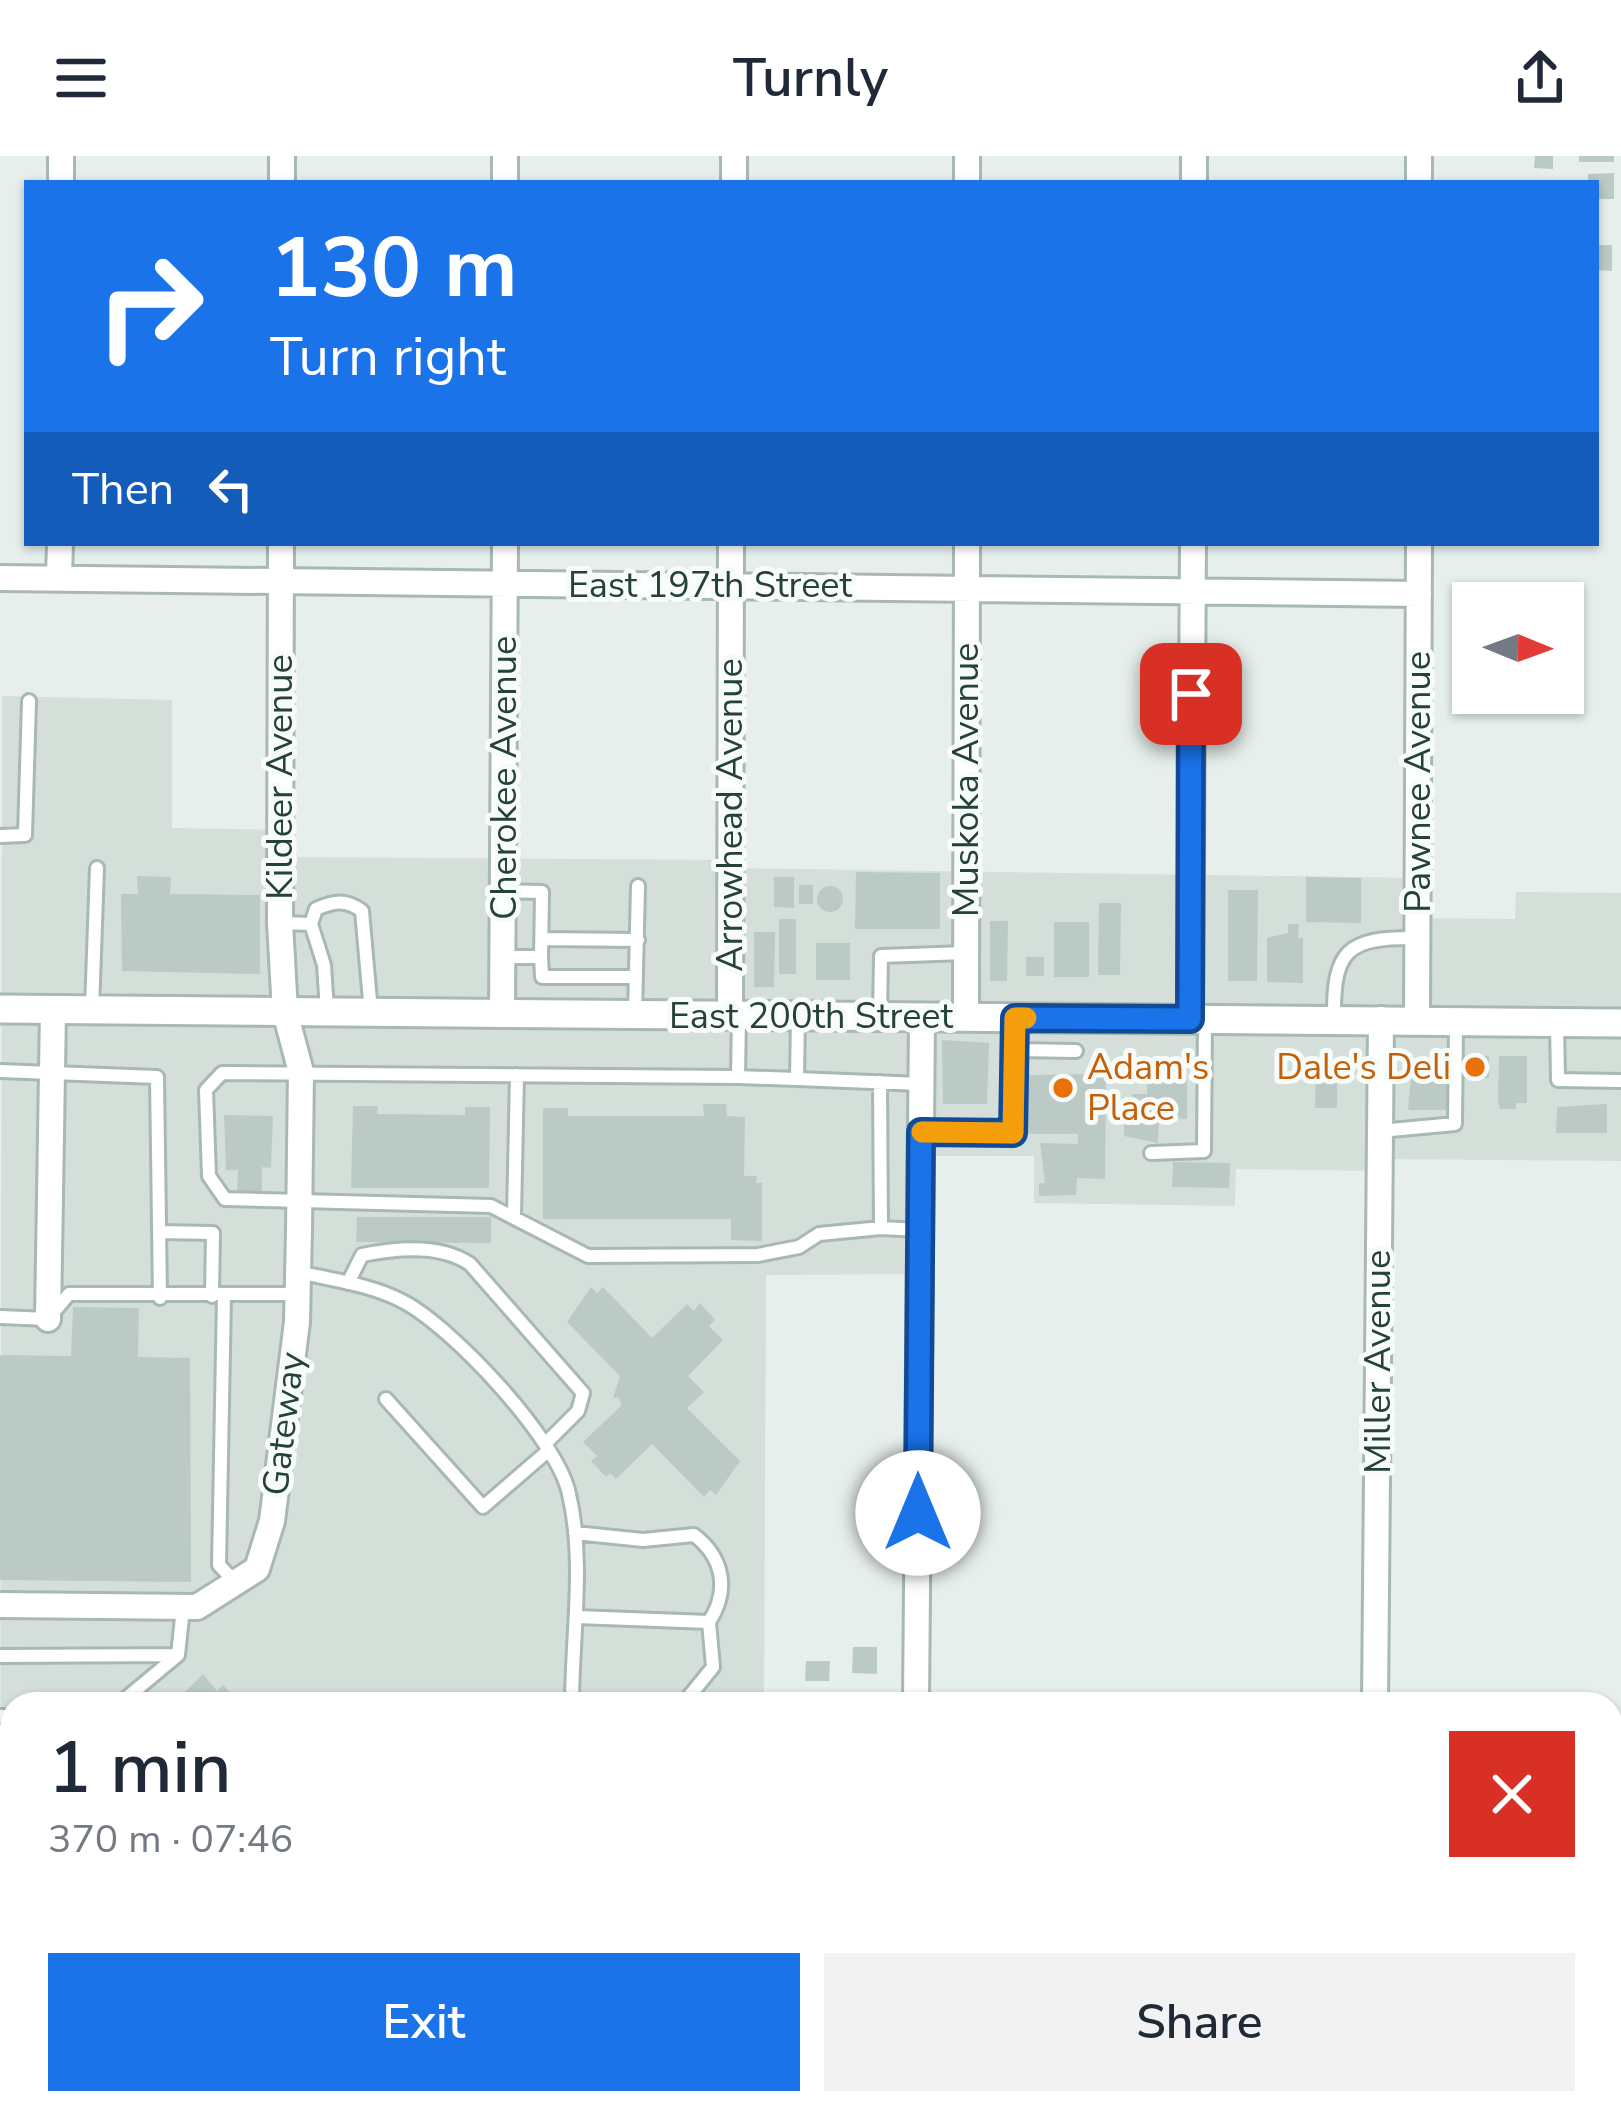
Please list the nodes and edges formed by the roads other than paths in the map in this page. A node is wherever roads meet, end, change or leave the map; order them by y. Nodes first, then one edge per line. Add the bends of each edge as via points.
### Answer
1 (59, 546) edge
2 (280, 546) edge
3 (505, 546) edge
4 (731, 546) edge
5 (967, 546) edge
6 (1193, 546) edge
7 (1419, 546) edge
8 (0, 578) edge
9 (59, 578) junction
10 (280, 582) junction
11 (506, 583) junction
12 (730, 585) junction
13 (966, 586) junction
14 (1193, 590) junction
15 (1419, 594) junction
16 (29, 701) dead end
17 (0, 836) edge
18 (97, 868) dead end
19 (638, 886) dead end
20 (503, 891) junction
21 (280, 923) junction
22 (310, 924) junction
23 (1417, 938) junction
24 (542, 939) junction
25 (638, 940) junction
26 (966, 953) junction
27 (502, 957) junction
28 (541, 957) junction
29 (636, 977) junction
30 (558, 995) junction
31 (0, 1009) edge
32 (53, 1010) junction
33 (92, 1010) junction
34 (285, 1012) junction
35 (327, 1012) junction
36 (370, 1012) junction
37 (502, 1013) junction
38 (635, 1014) junction
39 (734, 1015) junction
40 (798, 1016) junction
41 (880, 1016) junction
42 (922, 1017) junction
43 (966, 1017) junction
44 (1015, 1018) junction
45 (1197, 1019) junction
46 (1334, 1019) junction
47 (1381, 1019) junction
48 (1417, 1022) junction
49 (1456, 1022) junction
50 (1557, 1022) junction
51 (1621, 1023) edge
52 (1015, 1050) junction
53 (1076, 1051) dead end
54 (52, 1070) junction
55 (0, 1071) edge
56 (302, 1072) junction
57 (518, 1075) junction
58 (739, 1076) junction
59 (796, 1079) junction
60 (1621, 1081) edge
61 (880, 1082) junction
62 (922, 1084) junction
63 (1380, 1131) junction
64 (921, 1132) junction
65 (1151, 1153) dead end
66 (298, 1199) junction
67 (514, 1216) junction
68 (880, 1228) junction
69 (920, 1230) junction
70 (159, 1232) junction
71 (298, 1283) junction
72 (348, 1283) junction
73 (218, 1296) junction
74 (160, 1298) junction
75 (0, 1317) edge
76 (48, 1318) junction
77 (386, 1399) dead end
78 (547, 1447) junction
79 (574, 1533) junction
80 (235, 1582) junction
81 (0, 1606) edge
82 (183, 1607) junction
83 (577, 1617) junction
84 (709, 1622) junction
85 (178, 1655) junction
86 (0, 1656) edge
87 (133, 1692) edge
88 (573, 1692) edge
89 (693, 1692) edge
90 (916, 1692) edge
91 (1376, 1692) edge

1 - 9 street
2 - 10 street, Kildeer Avenue
3 - 11 street, Cherokee Avenue
4 - 12 street, Arrowhead Avenue
5 - 13 street, Muskoka Avenue
6 - 14 street
7 - 15 street, Pawnee Avenue
8 - 9 street, East 197th Street
9 - 10 street, East 197th Street
10 - 11 street, East 197th Street
10 - 21 street, Kildeer Avenue
11 - 12 street, East 197th Street
11 - 20 street, Cherokee Avenue
12 - 13 street, East 197th Street
12 - 39 street, Arrowhead Avenue
13 - 14 street, East 197th Street
13 - 26 street, Muskoka Avenue
14 - 15 street, East 197th Street
14 - 45 street
15 - 23 street, Pawnee Avenue
16 - 17 lane via 25,835
18 - 33 lane
19 - 25 lane
20 - 24 lane via 542,892
20 - 27 street, Cherokee Avenue
21 - 22 lane
21 - 34 street, Kildeer Avenue
22 - 35 lane
22 - 36 lane via 329,903 362,911
23 - 46 lane via 1378,937 1340,958
23 - 48 street, Pawnee Avenue
24 - 25 lane
24 - 28 lane
25 - 29 lane
26 - 41 lane via 881,956
26 - 43 street, Muskoka Avenue
27 - 28 lane
27 - 37 street, Cherokee Avenue
28 - 30 lane via 542,977
29 - 30 lane
29 - 38 lane
30 - 37 street, East 200th Street
30 - 38 street, East 200th Street
31 - 32 street, East 200th Street
32 - 33 street, East 200th Street
32 - 54 street
33 - 34 street, East 200th Street
34 - 35 street, East 200th Street
34 - 56 street, Gateway
35 - 36 street, East 200th Street
36 - 37 street, East 200th Street
38 - 39 street, East 200th Street
39 - 40 street, East 200th Street
39 - 58 lane
40 - 41 street, East 200th Street
40 - 59 lane
41 - 42 street, East 200th Street
42 - 43 street, East 200th Street
42 - 62 street
43 - 44 street, East 200th Street
44 - 45 street, East 200th Street
44 - 52 lane
45 - 46 street, East 200th Street
45 - 65 lane via 1204,1151
46 - 47 street, East 200th Street
47 - 48 street, East 200th Street
47 - 63 street, Miller Avenue
48 - 49 street, East 200th Street
49 - 50 street, East 200th Street
49 - 63 lane via 1455,1124
50 - 51 street, East 200th Street
50 - 60 lane via 1558,1080
52 - 53 lane
52 - 64 lane via 1013,1133
54 - 55 lane
54 - 70 lane via 157,1077
54 - 76 street
56 - 57 lane
56 - 66 street, Gateway
56 - 66 lane via 221,1073 206,1090 204,1142 208,1176 225,1199
57 - 58 lane
57 - 67 lane
58 - 59 lane
59 - 61 lane
61 - 62 lane
61 - 68 lane
62 - 64 street
63 - 91 street, Miller Avenue
64 - 69 street
66 - 67 lane via 491,1206
66 - 71 street, Gateway
67 - 68 lane via 588,1256 758,1255 819,1234
68 - 69 lane
69 - 90 street
70 - 73 lane via 214,1233
70 - 74 lane
71 - 72 lane
71 - 73 lane
71 - 80 street, Gateway via 272,1521 257,1569
72 - 78 lane via 404,1302 439,1328
72 - 78 lane via 362,1255 378,1252 451,1251 470,1264 583,1393
73 - 74 lane
73 - 80 lane via 219,1565
74 - 76 lane via 69,1294
75 - 76 lane
77 - 78 lane via 483,1507
78 - 79 lane via 561,1464
79 - 83 lane
79 - 84 lane via 694,1535 718,1560 719,1606
80 - 82 street, Gateway
81 - 82 street, Gateway
82 - 85 lane
83 - 84 lane
83 - 88 lane
84 - 89 lane via 713,1667
85 - 86 lane
85 - 87 lane

